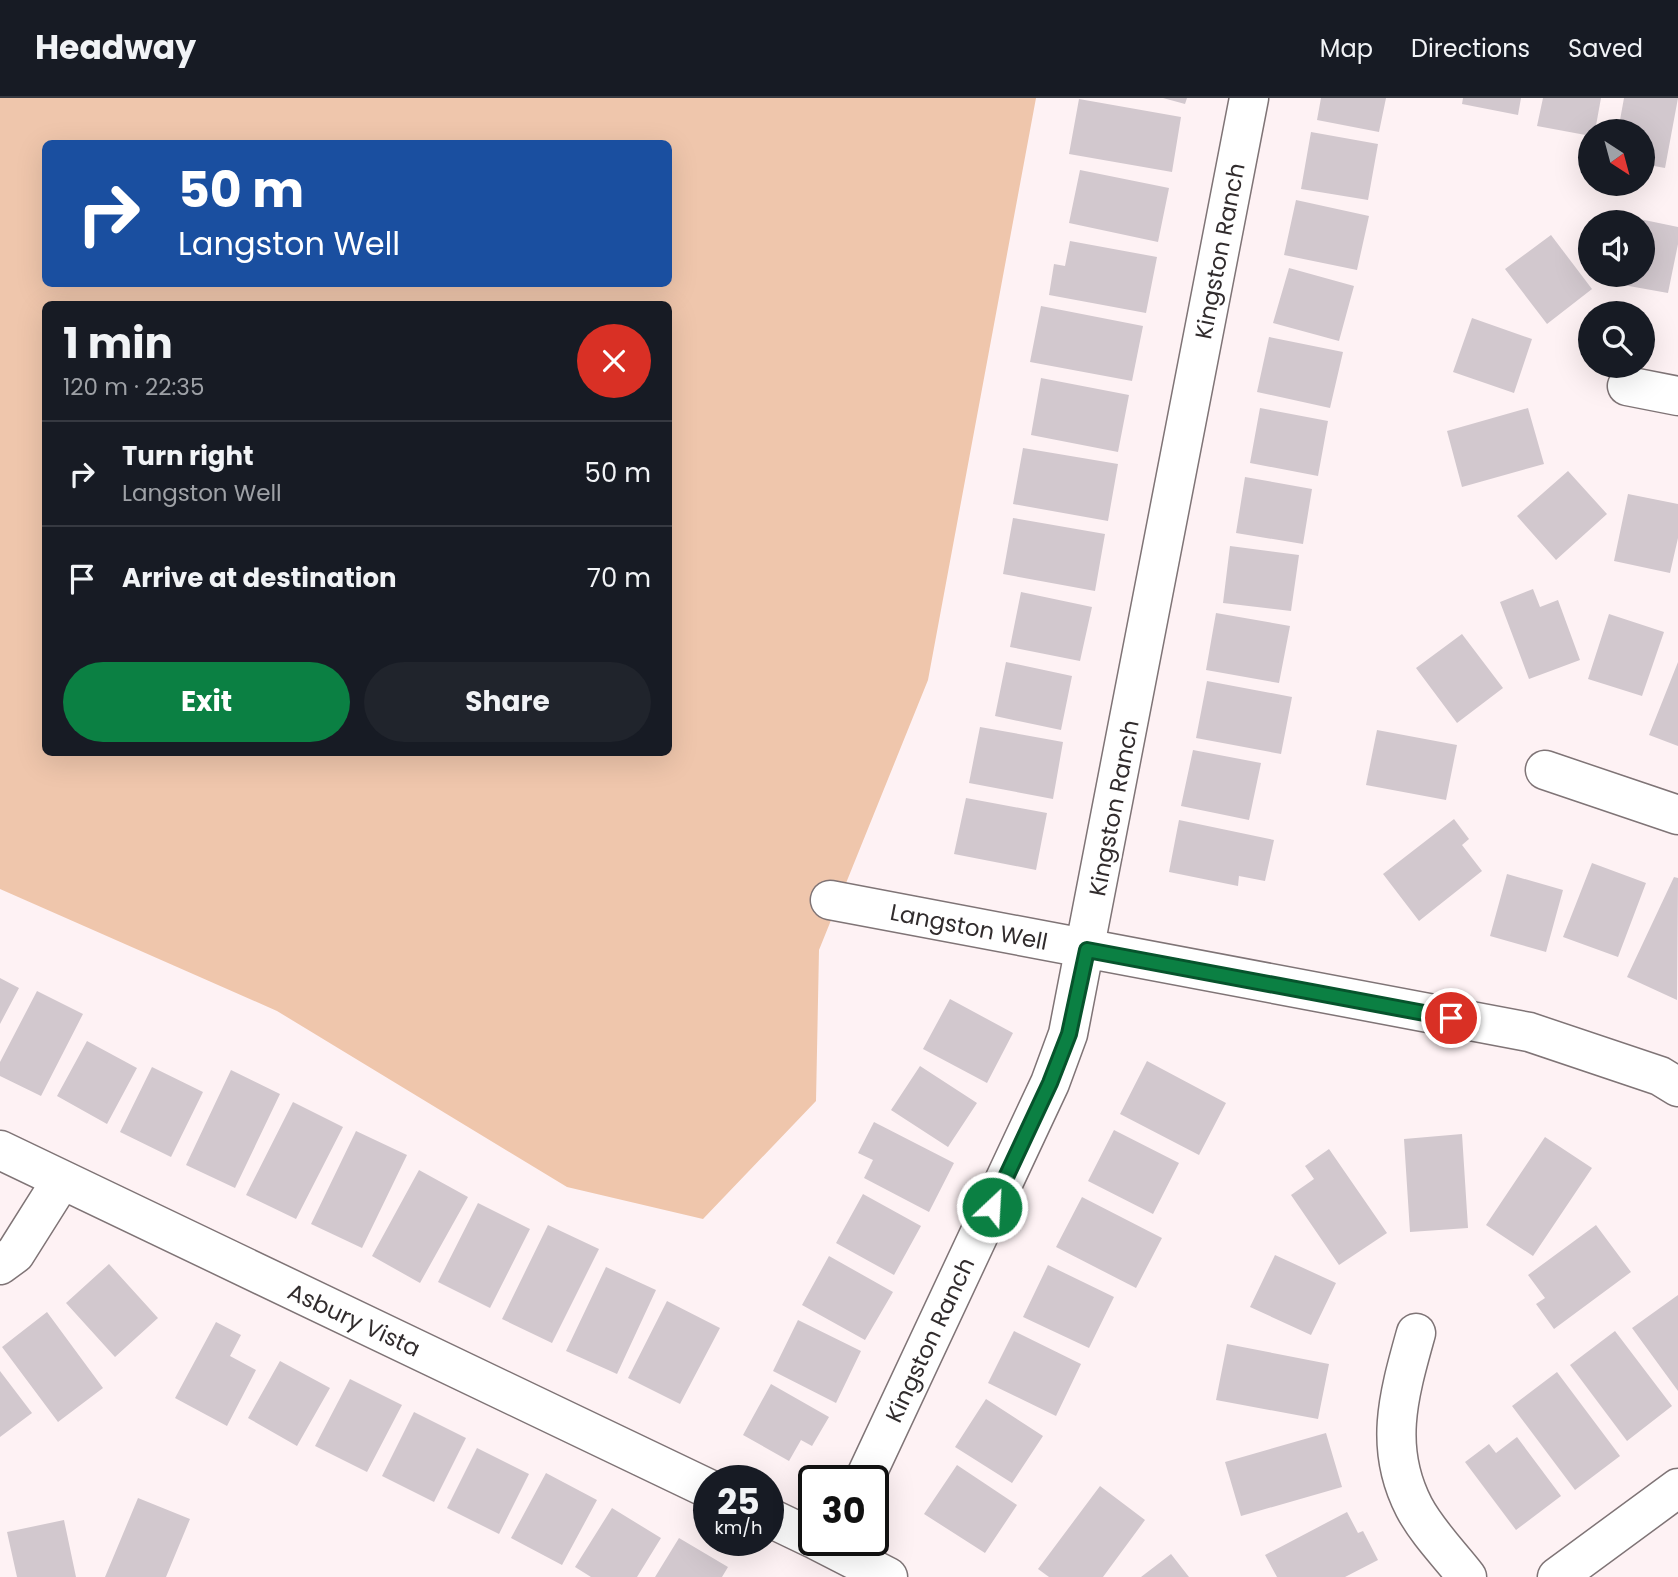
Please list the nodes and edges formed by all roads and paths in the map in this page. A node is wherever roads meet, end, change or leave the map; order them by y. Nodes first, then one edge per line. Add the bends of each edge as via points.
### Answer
1 (1249, 98) edge
2 (1627, 386) dead end
3 (1678, 396) edge
4 (1545, 770) dead end
5 (1678, 815) edge
6 (830, 900) dead end
7 (1087, 950) junction
8 (1678, 1087) edge
9 (0, 1150) edge
10 (61, 1181) junction
11 (0, 1265) edge
12 (1416, 1333) dead end
13 (871, 1465) edge
14 (693, 1481) edge
15 (1678, 1488) edge
16 (850, 1556) edge
17 (888, 1577) edge
18 (1467, 1577) edge
19 (1558, 1577) edge

1 - 7 street, Kingston Ranch
2 - 3 street
4 - 5 street
6 - 7 street, Langston Well
7 - 8 street, Langston Well via 1529,1032 1660,1076
7 - 13 street, Kingston Ranch via 1069,1034 1050,1083
9 - 10 street, Asbury Vista
10 - 11 street via 15,1254
10 - 14 street, Asbury Vista
12 - 18 street via 1397,1401 1395,1451 1414,1507
15 - 19 street
16 - 17 street

